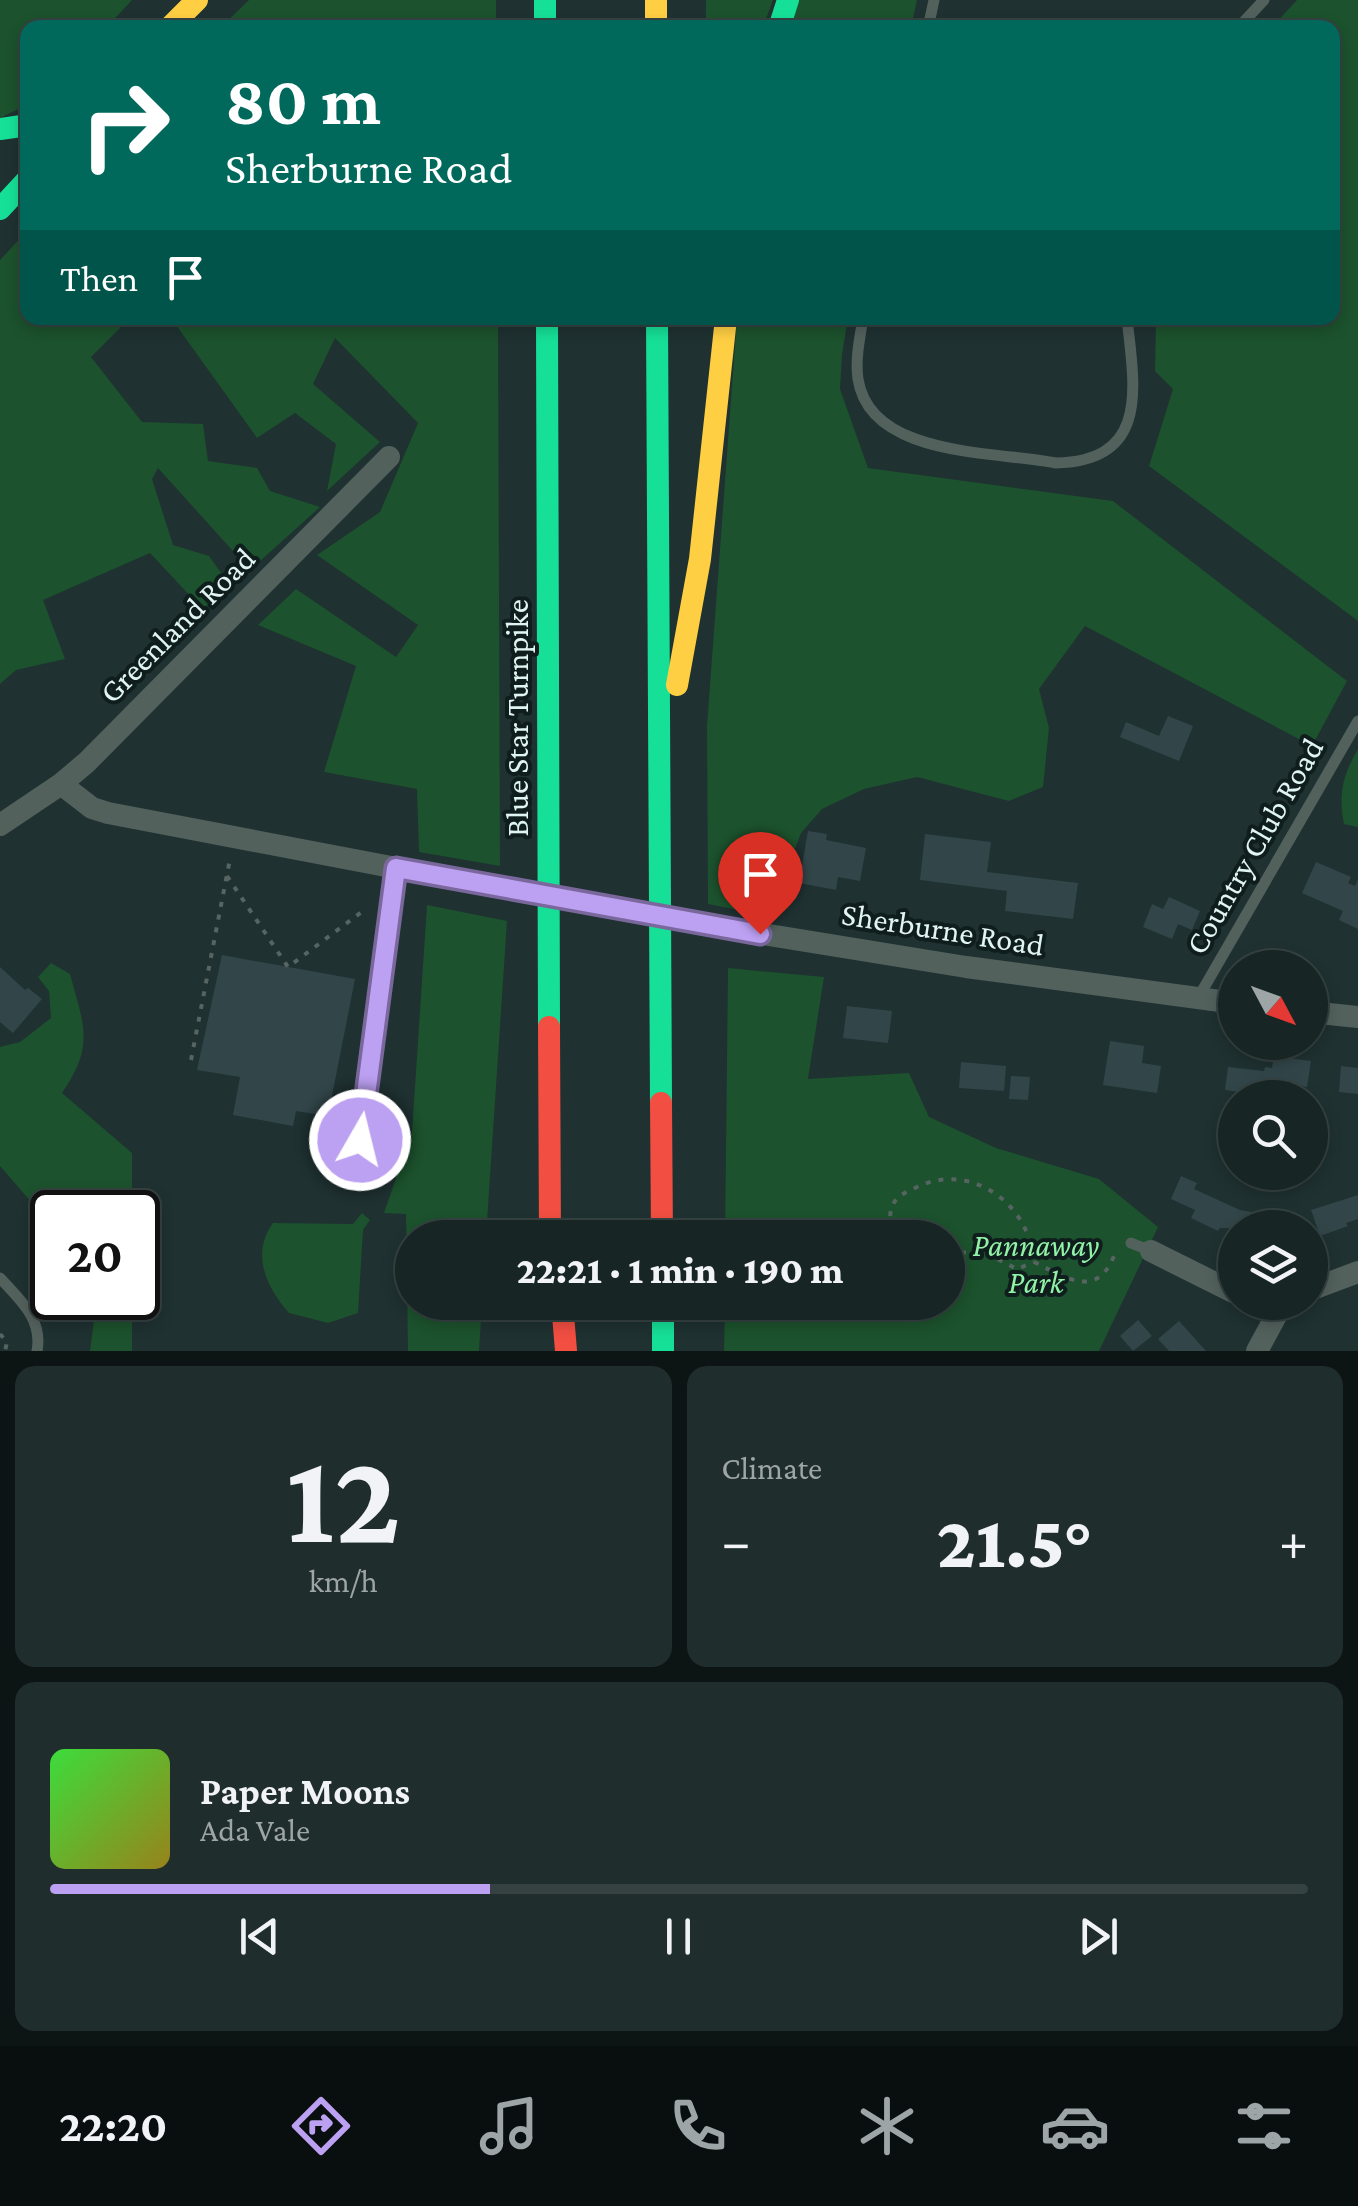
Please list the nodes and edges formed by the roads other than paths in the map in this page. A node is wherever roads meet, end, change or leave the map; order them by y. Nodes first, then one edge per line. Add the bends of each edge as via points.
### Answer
1 (197, 0) edge
2 (1264, 0) edge
3 (177, 20) edge
4 (1245, 20) edge
5 (20, 188) edge
6 (0, 209) edge
7 (547, 325) edge
8 (657, 325) edge
9 (725, 325) edge
10 (862, 325) edge
11 (1128, 325) edge
12 (390, 456) dead end
13 (1358, 721) edge
14 (660, 768) junction
15 (61, 784) junction
16 (0, 825) edge
17 (396, 868) junction
18 (1198, 998) junction
19 (1218, 1000) edge
20 (1328, 1014) edge
21 (1358, 1018) edge
22 (360, 1140) dead end
23 (552, 1220) edge
24 (662, 1220) edge
25 (1141, 1247) dead end
26 (1358, 1272) edge
27 (0, 1278) edge
28 (1328, 1283) edge
29 (1218, 1285) edge
30 (549, 1320) edge
31 (563, 1320) edge
32 (663, 1320) edge
33 (1276, 1320) edge
34 (38, 1351) edge
35 (549, 1351) edge
36 (566, 1351) edge
37 (663, 1351) edge
38 (1257, 1351) edge

1 - 3 main road
2 - 4 lane
5 - 6 main road
7 - 23 main road, Blue Star Turnpike
8 - 14 main road
9 - 14 main road via 700,559
10 - 11 lane via 858,382 886,425 908,438 1056,463 1101,454 1121,439 1134,388
12 - 15 street, Greenland Road
13 - 18 lane, Country Club Road
14 - 24 main road
15 - 16 street, Greenland Road
15 - 17 street, Sherburne Road via 108,813
17 - 18 street, Sherburne Road, bridge via 966,968
17 - 22 lane
18 - 19 street, Sherburne Road
20 - 21 street
25 - 29 street
26 - 28 street
27 - 34 lane via 36,1323
30 - 35 main road
31 - 36 main road
32 - 37 main road
33 - 38 street

